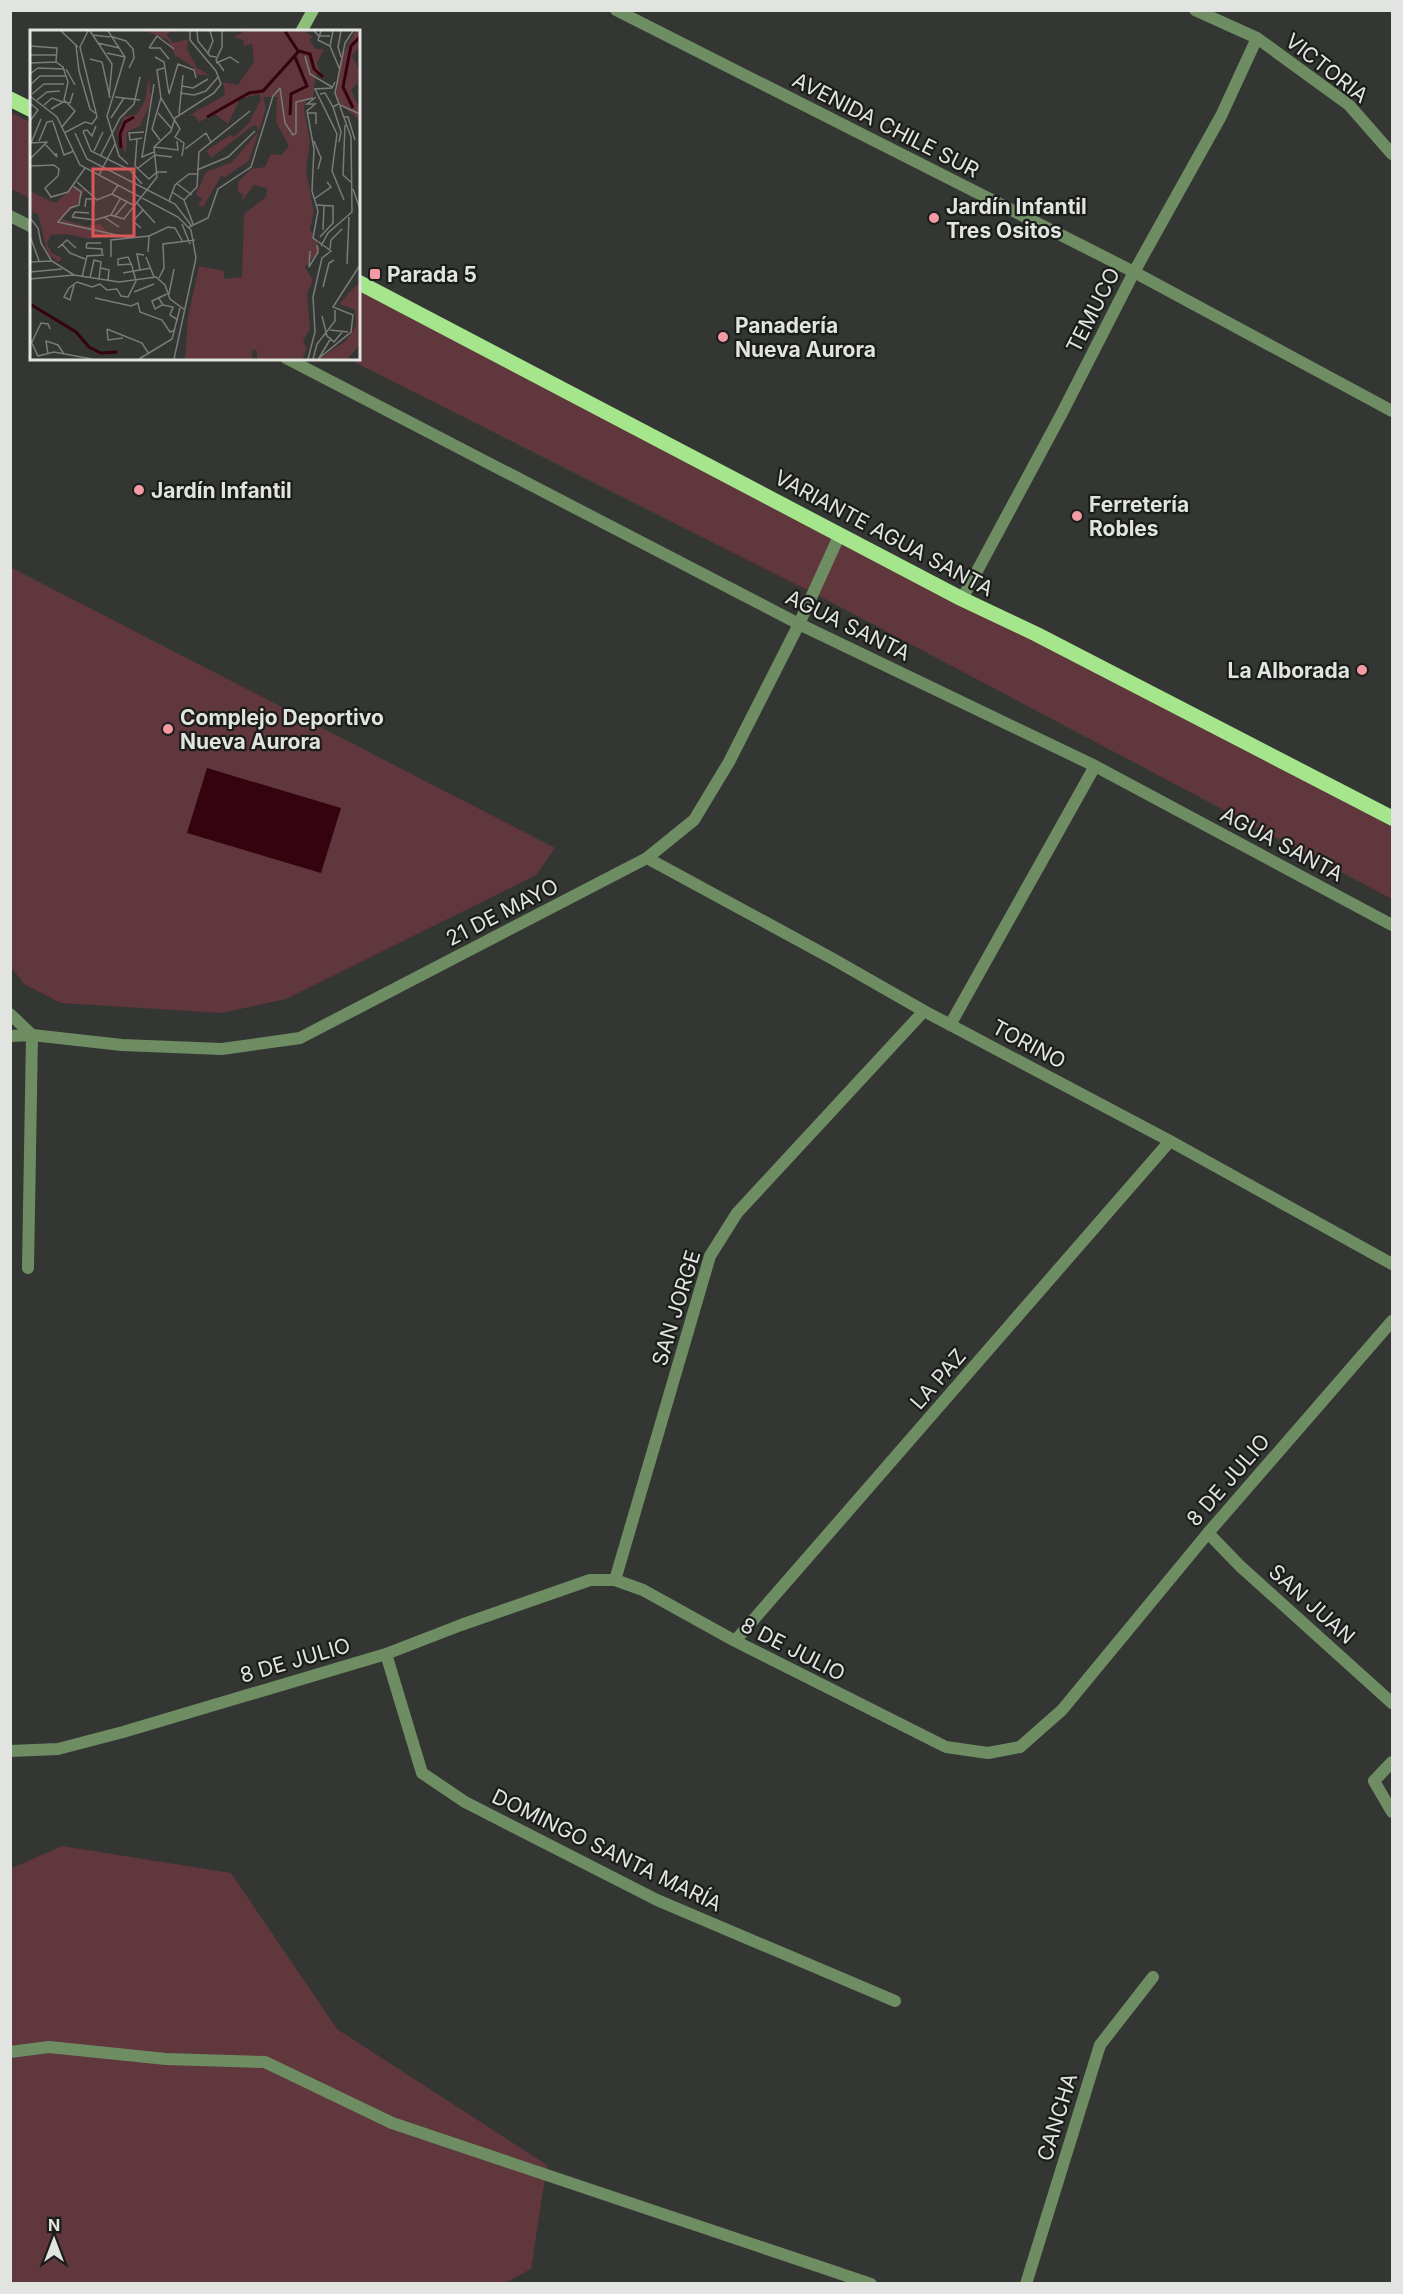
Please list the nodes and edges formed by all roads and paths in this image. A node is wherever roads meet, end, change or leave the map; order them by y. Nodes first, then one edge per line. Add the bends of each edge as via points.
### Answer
1 (313, 10) edge
2 (616, 10) edge
3 (1196, 10) edge
4 (302, 30) edge
5 (1257, 39) junction
6 (10, 99) edge
7 (30, 109) edge
8 (1392, 154) edge
9 (10, 216) edge
10 (30, 226) edge
11 (1134, 272) junction
12 (360, 283) edge
13 (290, 360) edge
14 (1392, 411) edge
15 (840, 534) junction
16 (962, 599) junction
17 (799, 624) junction
18 (1095, 766) junction
19 (1392, 818) edge
20 (647, 858) junction
21 (1392, 925) edge
22 (924, 1011) junction
23 (10, 1014) edge
24 (950, 1025) junction
25 (32, 1035) junction
26 (10, 1036) edge
27 (1170, 1141) junction
28 (1392, 1264) edge
29 (28, 1268) dead end
30 (1392, 1322) edge
31 (1208, 1533) junction
32 (615, 1580) junction
33 (735, 1641) junction
34 (386, 1654) junction
35 (1392, 1703) edge
36 (10, 1751) edge
37 (1392, 1762) edge
38 (1392, 1812) edge
39 (1153, 1977) dead end
40 (895, 2001) dead end
41 (10, 2052) edge
42 (871, 2283) edge
43 (1026, 2283) edge

1 - 4 street
2 - 11 street, AVENIDA CHILE SUR
3 - 5 street, VICTORIA
5 - 8 street, VICTORIA via 1349,105
5 - 11 street, TEMUCO via 1221,116
6 - 7 main road
9 - 10 street
11 - 14 street, AVENIDA CHILE SUR
11 - 16 street, TEMUCO
12 - 15 main road, VARIANTE AGUA SANTA
13 - 17 street, AGUA SANTA
15 - 16 main road, VARIANTE AGUA SANTA
15 - 17 street, 21 DE MAYO
16 - 19 main road, VARIANTE AGUA SANTA
17 - 18 street, AGUA SANTA
17 - 20 street, 21 DE MAYO via 729,762 694,820
18 - 21 street, AGUA SANTA
18 - 24 street
20 - 22 street, TORINO
20 - 25 street, 21 DE MAYO via 300,1038 222,1048 122,1045
22 - 24 street, TORINO
22 - 32 street, SAN JORGE via 737,1213 710,1256
23 - 25 street
24 - 27 street, TORINO
25 - 26 street, 21 DE MAYO
25 - 29 street
27 - 28 street, TORINO
27 - 33 street, LA PAZ
30 - 31 street, 8 DE JULIO
31 - 33 street, 8 DE JULIO via 1062,1710 1020,1747 988,1753 946,1747
31 - 35 street, SAN JUAN
32 - 33 street, 8 DE JULIO via 643,1590
32 - 34 street, 8 DE JULIO via 590,1580
34 - 36 street, 8 DE JULIO via 58,1749
34 - 40 street, DOMINGO SANTA MARÍA via 422,1773 465,1802 657,1900
37 - 38 street via 1374,1781
39 - 43 street, CANCHA via 1100,2045
41 - 42 street via 49,2047 166,2059 265,2062 392,2123

